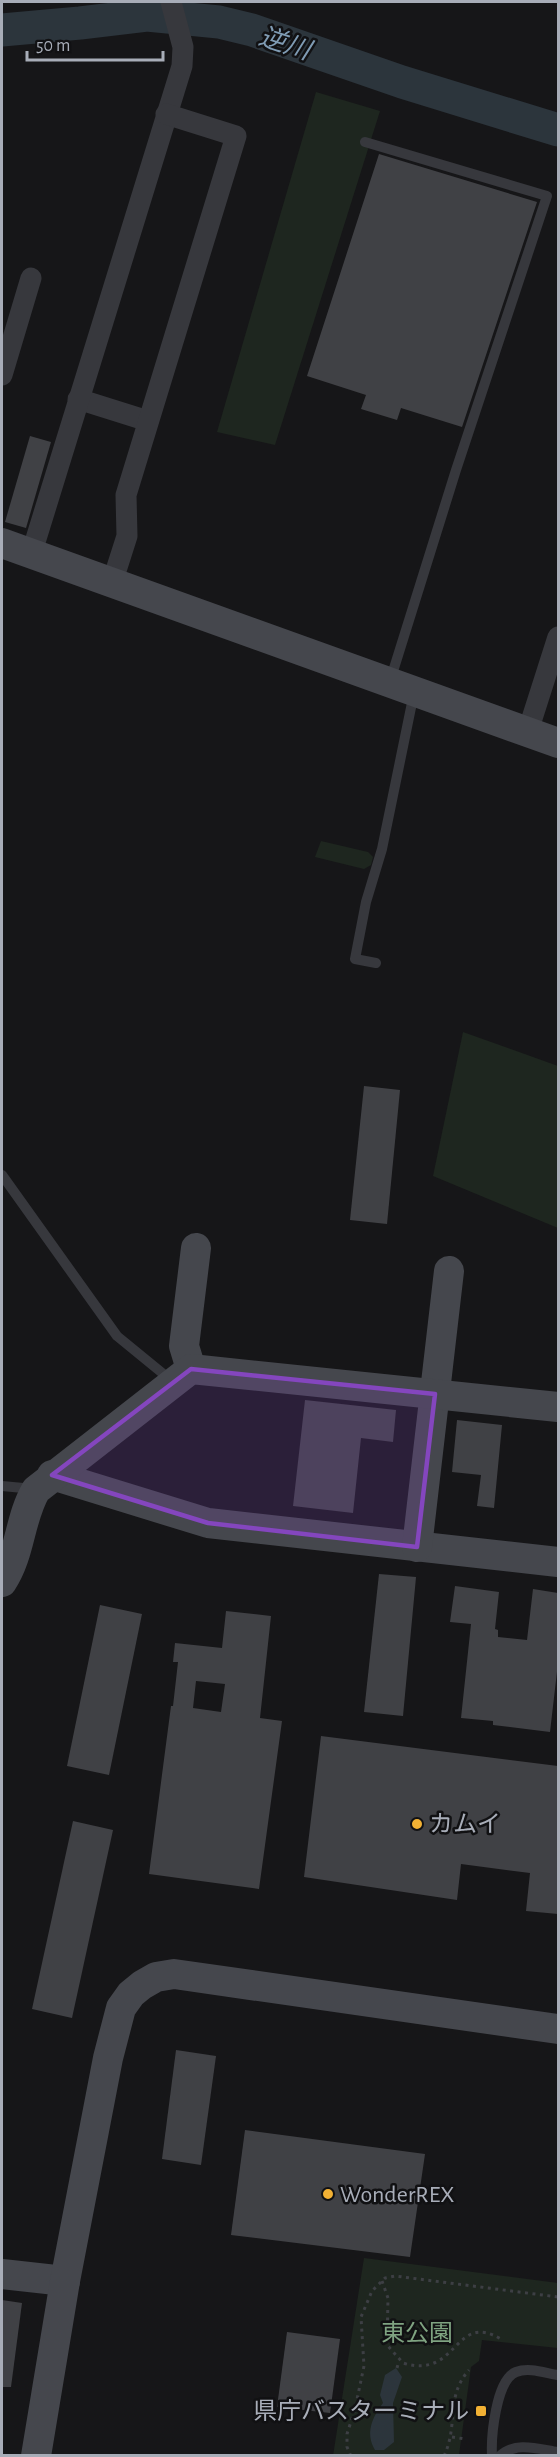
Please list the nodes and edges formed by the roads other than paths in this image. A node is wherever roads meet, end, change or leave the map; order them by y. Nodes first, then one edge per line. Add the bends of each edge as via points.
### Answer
1 (171, 2) edge
2 (166, 114) junction
3 (365, 142) dead end
4 (31, 278) dead end
5 (2, 375) edge
6 (78, 399) junction
7 (148, 421) junction
8 (2, 543) edge
9 (31, 555) junction
10 (112, 583) junction
11 (558, 637) edge
12 (402, 686) junction
13 (528, 731) junction
14 (558, 742) edge
15 (376, 963) dead end
16 (2, 1174) edge
17 (196, 1248) dead end
18 (449, 1271) dead end
19 (182, 1376) junction
20 (435, 1394) junction
21 (558, 1407) edge
22 (44, 1482) junction
23 (2, 1486) edge
24 (417, 1547) junction
25 (558, 1562) edge
26 (2, 1582) edge
27 (558, 2029) edge
28 (2, 2274) edge
29 (65, 2281) junction
30 (558, 2375) edge
31 (558, 2452) edge
32 (36, 2456) edge
33 (492, 2456) edge
34 (500, 2456) edge

1 - 2 street via 183,47 182,66
2 - 6 street
2 - 7 street via 236,136
3 - 12 lane via 547,196 456,470
4 - 5 street
6 - 7 street
6 - 9 street
7 - 10 street via 126,495 127,536
8 - 9 street
9 - 10 street
10 - 12 street
11 - 13 street
12 - 13 street
12 - 15 lane via 382,849 355,959
13 - 14 street
16 - 19 lane via 117,1336
17 - 19 street
18 - 20 street
19 - 20 street
19 - 22 street
20 - 21 street
20 - 24 street
22 - 23 lane
22 - 24 street via 208,1522
22 - 26 street via 23,1518 11,1567
24 - 25 street
27 - 29 street via 174,1974 156,1977 131,1994 121,2008
28 - 29 street
29 - 32 street
30 - 33 lane via 527,2370 507,2378 499,2396
31 - 34 lane via 518,2446 508,2448

